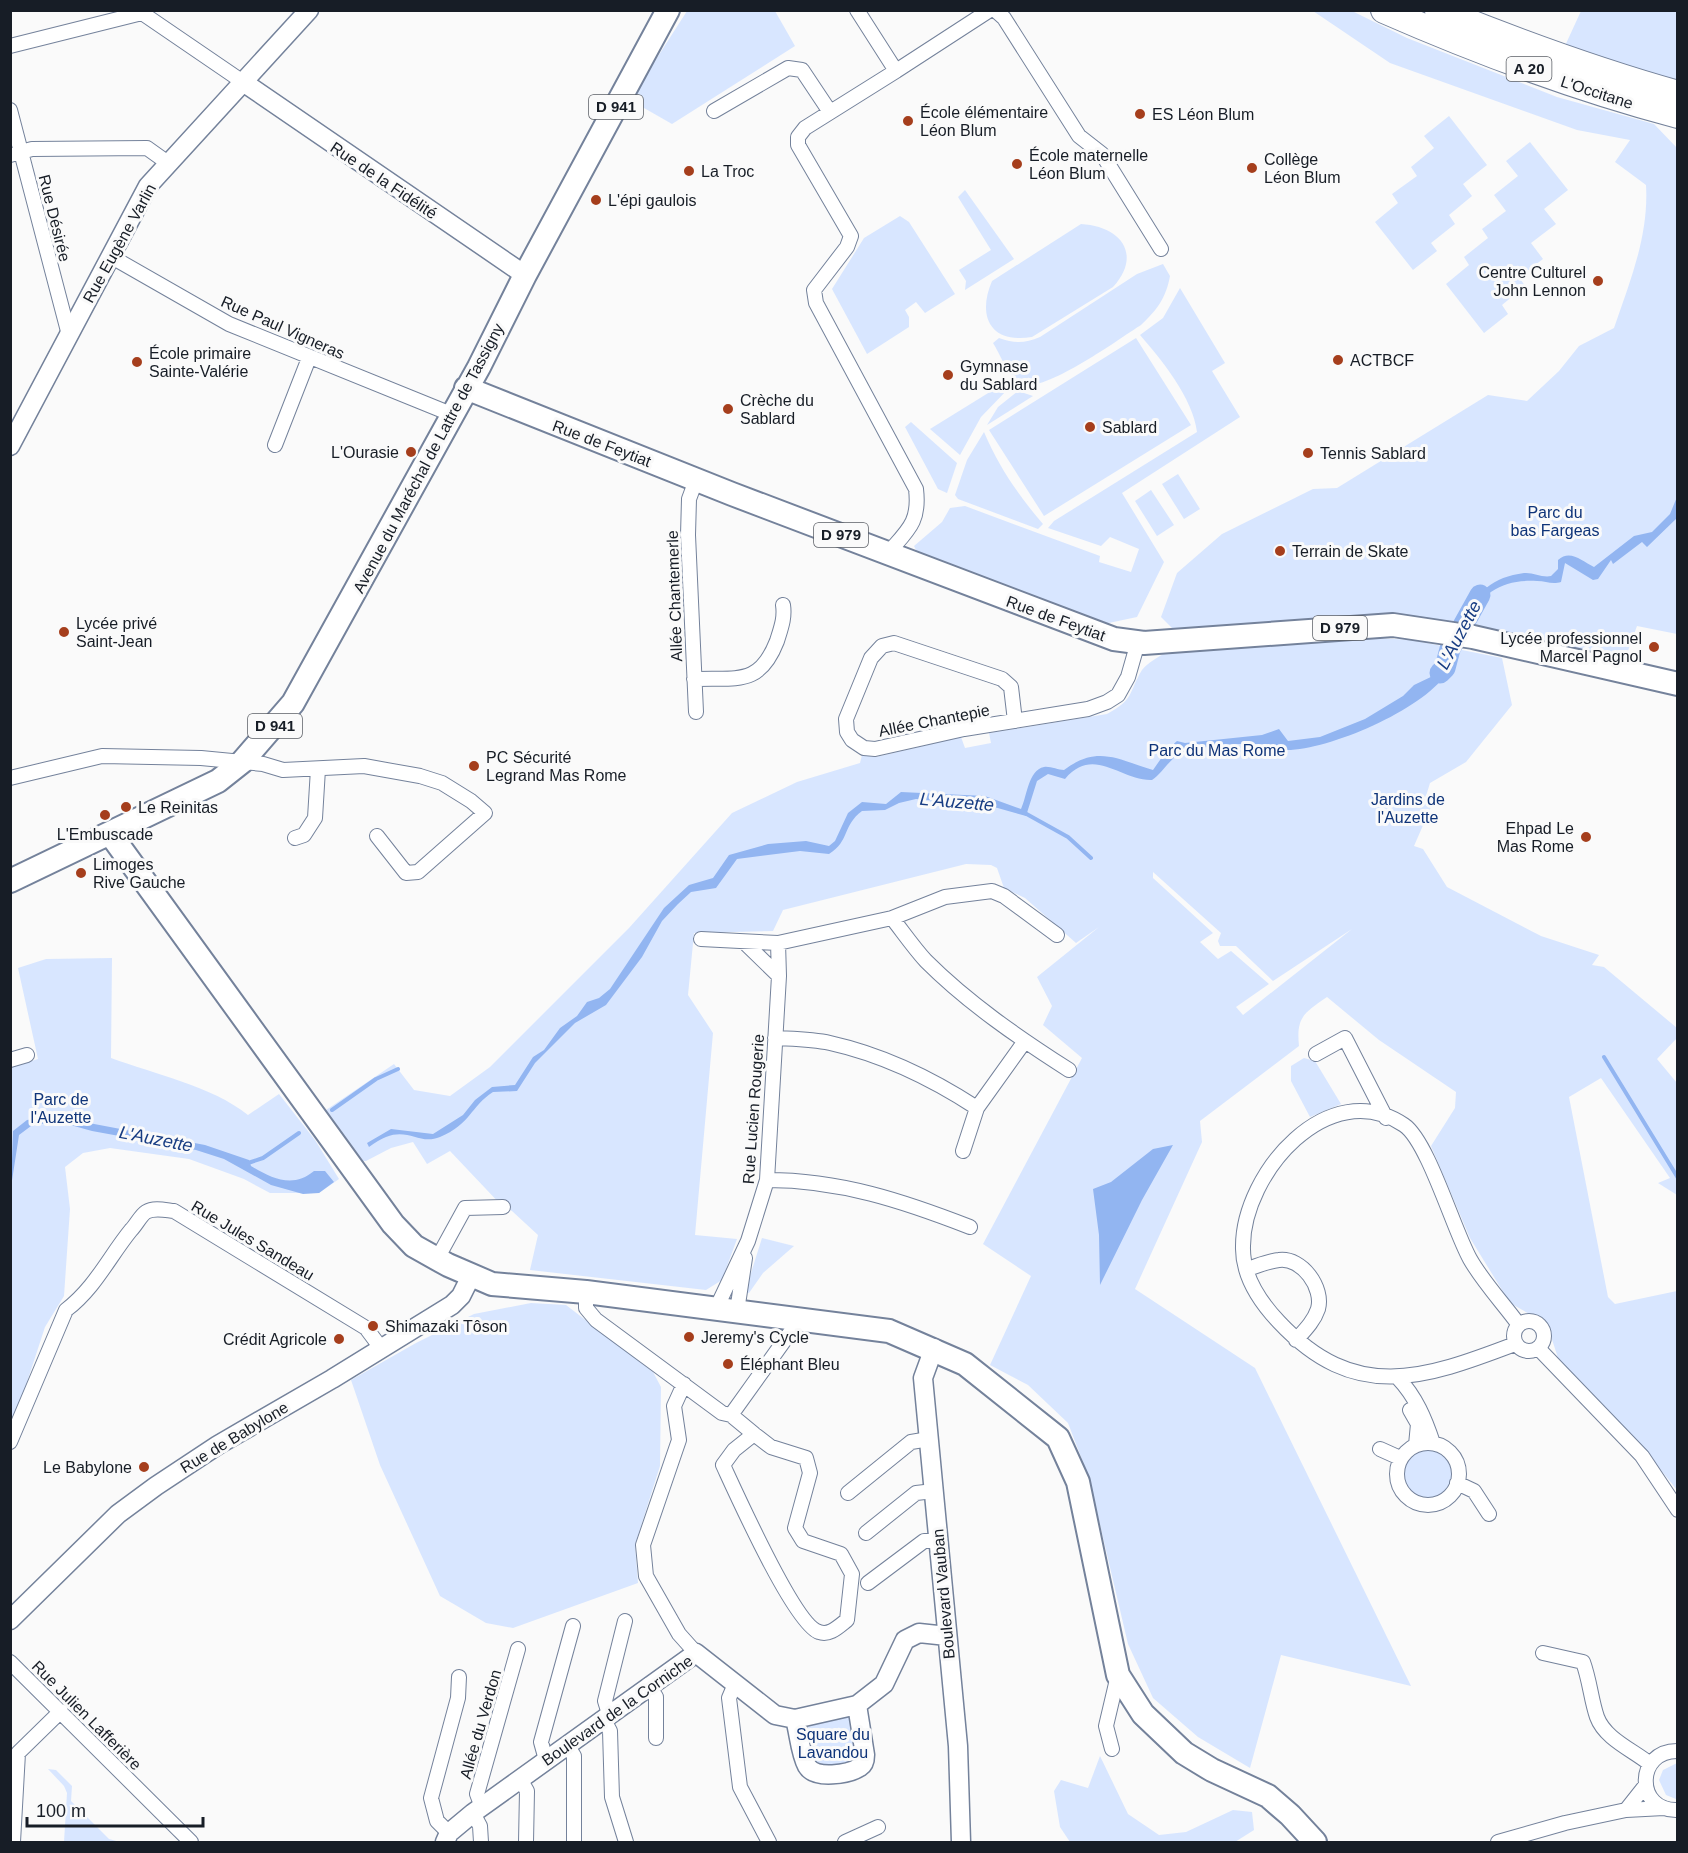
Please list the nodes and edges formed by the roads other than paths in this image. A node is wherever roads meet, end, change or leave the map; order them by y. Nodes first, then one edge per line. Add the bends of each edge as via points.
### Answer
1 (309, 10) edge
2 (857, 10) edge
3 (873, 10) edge
4 (990, 10) edge
5 (995, 10) edge
6 (1384, 10) edge
7 (1438, 10) edge
8 (667, 11) edge
9 (142, 12) edge
10 (866, 25) junction
11 (10, 46) edge
12 (896, 71) junction
13 (243, 82) junction
14 (1677, 94) edge
15 (10, 110) edge
16 (714, 111) dead end
17 (830, 112) junction
18 (1677, 116) edge
19 (16, 153) edge
20 (168, 163) junction
21 (1161, 249) dead end
22 (110, 256) junction
23 (525, 274) junction
24 (69, 334) junction
25 (309, 358) junction
26 (466, 388) junction
27 (451, 414) junction
28 (12, 438) edge
29 (274, 445) dead end
30 (696, 480) junction
31 (888, 553) junction
32 (783, 605) dead end
33 (1137, 642) junction
34 (694, 679) junction
35 (1677, 684) edge
36 (696, 712) dead end
37 (1015, 721) junction
38 (242, 762) junction
39 (318, 769) junction
40 (10, 778) edge
41 (111, 835) junction
42 (377, 836) dead end
43 (295, 838) dead end
44 (10, 881) edge
45 (892, 918) junction
46 (1057, 935) dead end
47 (701, 939) dead end
48 (744, 942) junction
49 (778, 943) junction
50 (779, 976) junction
51 (775, 1038) junction
52 (1025, 1041) junction
53 (1316, 1054) dead end
54 (27, 1055) dead end
55 (10, 1060) edge
56 (1069, 1070) dead end
57 (976, 1108) junction
58 (1386, 1118) junction
59 (963, 1151) dead end
60 (767, 1180) junction
61 (503, 1207) dead end
62 (970, 1227) dead end
63 (748, 1241) junction
64 (437, 1259) junction
65 (1247, 1269) junction
66 (471, 1276) junction
67 (586, 1292) junction
68 (727, 1310) junction
69 (799, 1320) junction
70 (1519, 1325) junction
71 (1296, 1340) junction
72 (1515, 1344) junction
73 (381, 1348) junction
74 (934, 1348) junction
75 (1538, 1348) junction
76 (1398, 1378) junction
77 (684, 1384) junction
78 (731, 1415) junction
79 (754, 1434) junction
80 (929, 1439) junction
81 (10, 1442) edge
82 (1433, 1443) junction
83 (1416, 1445) junction
84 (1380, 1449) dead end
85 (1400, 1458) junction
86 (1457, 1483) junction
87 (934, 1491) junction
88 (848, 1493) dead end
89 (1677, 1510) edge
90 (1489, 1514) dead end
91 (866, 1533) dead end
92 (938, 1541) junction
93 (868, 1583) dead end
94 (10, 1620) edge
95 (625, 1621) dead end
96 (573, 1626) dead end
97 (948, 1636) junction
98 (518, 1649) dead end
99 (696, 1653) junction
100 (1543, 1653) dead end
101 (10, 1662) edge
102 (1118, 1675) junction
103 (459, 1677) dead end
104 (735, 1684) junction
105 (648, 1685) junction
106 (857, 1705) junction
107 (61, 1711) junction
108 (606, 1716) junction
109 (795, 1719) junction
110 (656, 1738) dead end
111 (567, 1745) junction
112 (1112, 1749) dead end
113 (1677, 1751) edge
114 (546, 1760) junction
115 (1650, 1764) junction
116 (520, 1779) junction
117 (1645, 1786) junction
118 (1671, 1809) edge
119 (478, 1810) junction
120 (1626, 1810) junction
121 (878, 1827) dead end
122 (447, 1838) edge
123 (13, 1842) edge
124 (191, 1842) edge
125 (481, 1842) edge
126 (526, 1842) edge
127 (573, 1842) edge
128 (626, 1842) edge
129 (769, 1842) edge
130 (845, 1842) edge
131 (960, 1842) edge
132 (1315, 1842) edge
133 (1498, 1842) edge

1 - 13 street, Rue Eugène Varlin
2 - 10 street
3 - 10 street
4 - 12 street
5 - 21 street via 1004,18 1079,136 1102,154
6 - 18 highway, L'Occitane / A 20 via 1503,60
7 - 14 highway, L'Occitane / A 20 via 1521,44
8 - 23 main road, Avenue du Maréchal de Lattre de Tassigny / D 941
9 - 11 street
9 - 13 street
10 - 12 street
12 - 17 street
13 - 20 street, Rue Eugène Varlin
13 - 23 street, Rue de la Fidélité
15 - 19 street, Rue Désirée
16 - 17 street via 794,67 802,70
17 - 31 street via 801,133 798,145 851,236 814,295 916,489 914,523
19 - 20 street via 147,148
19 - 24 street, Rue Désirée
20 - 22 street, Rue Eugène Varlin via 140,199
22 - 24 street, Rue Eugène Varlin
22 - 25 street, Rue Paul Vigneras via 229,324
23 - 26 main road, Avenue du Maréchal de Lattre de Tassigny / D 941
24 - 28 street, Rue Eugène Varlin
25 - 27 street, Rue Paul Vigneras
25 - 29 street
26 - 27 main road, Avenue du Maréchal de Lattre de Tassigny / D 941
26 - 30 main road, Rue de Feytiat / D 979
27 - 38 main road, Avenue du Maréchal de Lattre de Tassigny / D 941 via 293,703
30 - 31 main road, Rue de Feytiat / D 979
30 - 34 street, Allée Chantemerle via 689,499 688,535
31 - 33 main road, Rue de Feytiat / D 979 via 1094,633
32 - 34 street via 781,631 759,672
33 - 35 main road, Rue de Feytiat / D 979 via 1392,625 1473,638
33 - 37 street, Allée Chantepie via 1128,677 1118,695 1088,709
34 - 36 street, Allée Chantemerle
37 - 37 street, Allée Chantepie via 868,749 852,740 845,726 871,658 882,646 894,643 1002,679 1011,687
38 - 39 street via 283,770
38 - 40 street via 102,756
38 - 41 main road, Avenue du Maréchal de Lattre de Tassigny / D 941 via 219,781
39 - 42 street via 364,766 420,776 442,783 485,813 418,872 406,873
39 - 43 street via 315,818 304,835
41 - 44 main road, D 941
41 - 64 main road via 393,1224 414,1246
45 - 46 street via 945,897 992,891
45 - 49 street
45 - 52 street via 926,960
47 - 48 street
48 - 49 street
48 - 50 street
49 - 50 street, Rue Lucien Rougerie
50 - 51 street, Rue Lucien Rougerie
51 - 57 street via 828,1042 883,1058 936,1082
51 - 60 street, Rue Lucien Rougerie
52 - 56 street
52 - 57 street
53 - 58 street via 1345,1038
54 - 55 street
57 - 59 street
58 - 65 street via 1374,1113 1340,1112 1300,1133 1269,1166 1248,1209 1243,1247
58 - 70 street via 1405,1126 1423,1152 1470,1259
60 - 62 street via 807,1180 862,1191 917,1206
60 - 63 street, Rue Lucien Rougerie
61 - 64 street via 465,1208
63 - 68 street, Rue Lucien Rougerie
63 - 68 street, Rue Lucien Rougerie
64 - 66 main road
65 - 71 street via 1250,1282 1267,1310
65 - 71 street via 1281,1259 1303,1267 1316,1285 1319,1305 1314,1319
66 - 67 main road via 492,1284
66 - 73 street, Rue de Babylone via 452,1305
67 - 68 main road
67 - 77 street via 586,1308 596,1320
68 - 69 main road
69 - 74 main road via 889,1331
69 - 78 street
70 - 72 street via 1514,1334
70 - 75 street via 1527,1321 1540,1327 1543,1340
71 - 76 street via 1326,1362 1348,1371
72 - 75 street via 1523,1350
72 - 76 street via 1477,1359
73 - 81 street, Rue Jules Sandeau via 366,1328 174,1211 146,1212 97,1280 66,1310
73 - 94 street, Rue de Babylone via 218,1445 128,1507
74 - 80 street, Boulevard Vauban via 923,1378
74 - 102 main road via 965,1364 1058,1438 1078,1482
75 - 89 street via 1642,1456
76 - 82 street via 1423,1414
76 - 83 street via 1399,1390 1418,1425
77 - 78 street via 722,1413
77 - 99 street via 674,1406 679,1440 643,1545 646,1576 679,1634
78 - 79 street
79 - 79 street via 771,1447 806,1458 810,1473 795,1528 803,1541 841,1554 852,1574 847,1620 833,1631 819,1632 809,1626 780,1581 723,1465
80 - 87 street, Boulevard Vauban
80 - 88 street via 911,1442
82 - 83 street
82 - 86 street via 1453,1456 1458,1465
83 - 85 street
84 - 85 street
85 - 86 street via 1400,1487 1413,1502 1442,1501
86 - 90 street via 1474,1491
87 - 91 street via 916,1493
87 - 92 street, Boulevard Vauban
92 - 93 street via 924,1541
92 - 97 street, Boulevard Vauban
95 - 108 street via 605,1701
96 - 114 street via 541,1742
97 - 106 street via 919,1633 905,1640 884,1684
97 - 131 street, Boulevard Vauban via 961,1799
98 - 119 street, Allée du Verdon via 477,1794
99 - 104 street, Boulevard de la Corniche
99 - 105 street, Boulevard de la Corniche
100 - 115 street via 1583,1662 1598,1719 1613,1738
101 - 107 street, Rue Julien Lafferière
102 - 112 street via 1106,1726
102 - 132 main road via 1143,1714 1184,1753 1268,1797
103 - 122 street via 458,1698 431,1798
104 - 109 street, Boulevard de la Corniche via 775,1715
104 - 129 street via 729,1698 740,1787
105 - 108 street, Boulevard de la Corniche
105 - 110 street via 656,1697
106 - 109 street
106 - 109 street via 865,1755 860,1768 822,1776 814,1773 807,1766
107 - 123 street via 18,1753
107 - 124 street, Rue Julien Lafferière
108 - 111 street, Boulevard de la Corniche
108 - 128 street via 612,1797
111 - 114 street, Boulevard de la Corniche
111 - 127 street via 574,1756
113 - 115 street via 1665,1752
114 - 116 street, Boulevard de la Corniche
115 - 117 street
116 - 119 street, Boulevard de la Corniche
116 - 126 street via 527,1791
117 - 118 street via 1655,1803
117 - 120 street
118 - 120 street
119 - 122 street, Boulevard de la Corniche
119 - 125 street, Allée du Verdon
120 - 133 street
121 - 130 street

